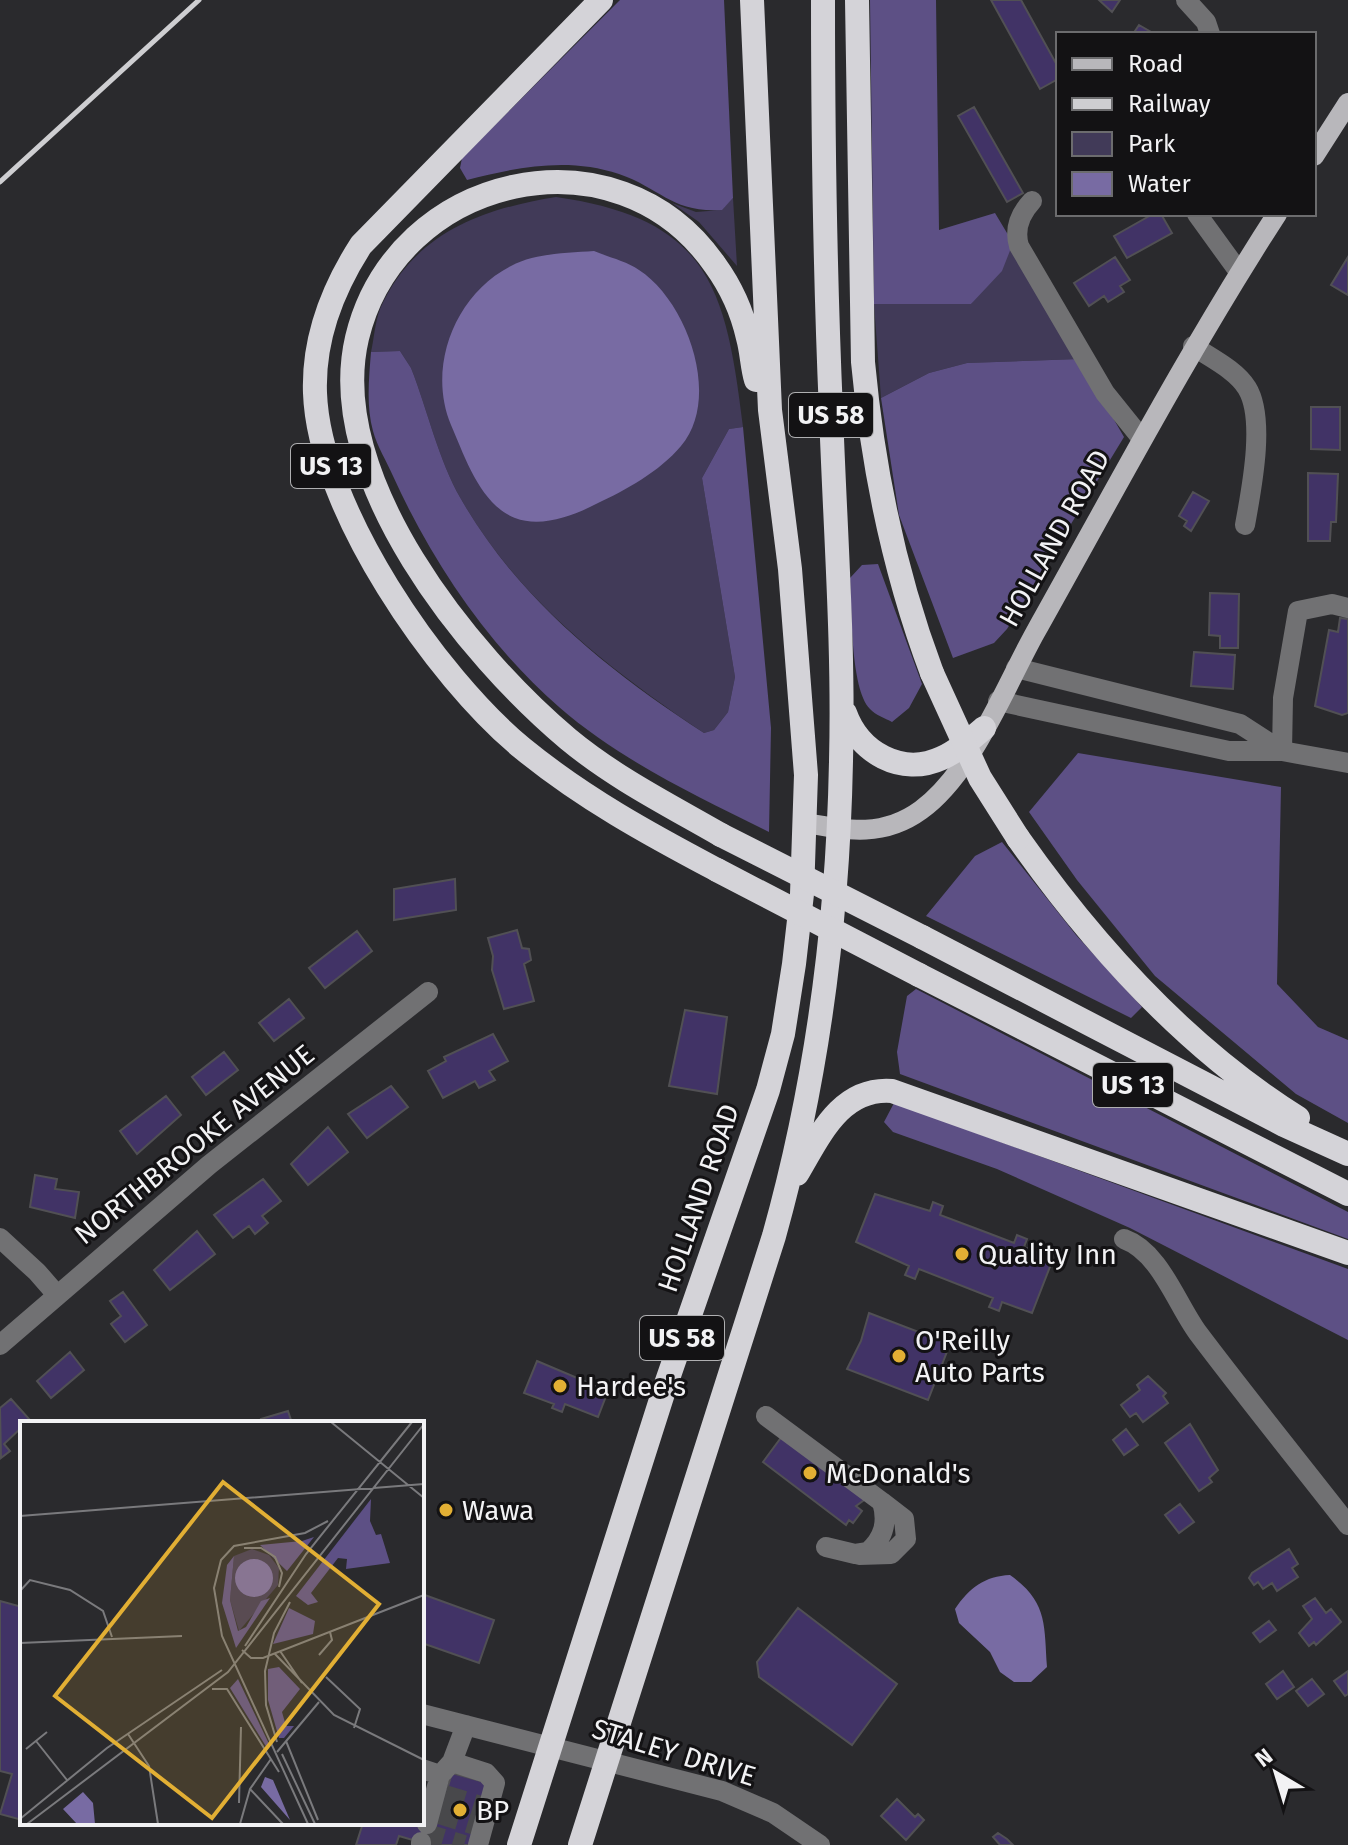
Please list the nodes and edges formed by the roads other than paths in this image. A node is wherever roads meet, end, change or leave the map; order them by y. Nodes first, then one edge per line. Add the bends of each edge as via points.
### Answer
1 (601, 0) edge
2 (752, 0) edge
3 (823, 0) edge
4 (857, 0) edge
5 (1186, 0) edge
6 (1209, 32) edge
7 (1348, 103) edge
8 (1316, 153) edge
9 (1032, 201) dead end
10 (1198, 216) edge
11 (1276, 216) edge
12 (1239, 272) junction
13 (1193, 346) junction
14 (770, 410) junction
15 (1142, 439) junction
16 (1245, 525) dead end
17 (1348, 608) edge
18 (1016, 668) junction
19 (998, 701) junction
20 (841, 703) junction
21 (984, 728) junction
22 (1282, 751) junction
23 (1348, 763) edge
24 (806, 823) junction
25 (839, 829) junction
26 (428, 992) dead end
27 (1348, 1151) edge
28 (786, 1193) junction
29 (1348, 1194) edge
30 (0, 1238) edge
31 (1124, 1239) dead end
32 (1348, 1253) edge
33 (57, 1295) junction
34 (0, 1345) edge
35 (766, 1416) dead end
36 (1348, 1525) edge
37 (826, 1547) dead end
38 (424, 1714) edge
39 (466, 1725) junction
40 (549, 1745) junction
41 (605, 1759) junction
42 (433, 1803) edge
43 (481, 1822) edge
44 (519, 1845) edge
45 (580, 1845) edge
46 (820, 1845) edge

1 - 29 highway, US 13, bridge via 406,197 353,259 333,295 315,380 318,424 374,564 453,677 511,738 602,807
2 - 14 highway, US 58
3 - 20 highway, US 58
4 - 27 highway, US 13, bridge via 863,362 869,421 895,559 932,673 980,778 1018,838 1097,941 1166,1013 1246,1082
5 - 6 street
7 - 8 main road
9 - 15 street via 1019,221 1019,246 1105,393
10 - 12 street
11 - 12 main road, HOLLAND ROAD
12 - 13 main road, HOLLAND ROAD
13 - 15 main road, HOLLAND ROAD
13 - 16 street via 1233,372 1249,390 1255,420 1254,475
14 - 24 highway, US 58 via 799,673
14 - 27 highway, bridge via 730,288 697,241 638,200 565,182 534,182 481,194 414,239 365,311 353,362 355,420 385,506 426,581 498,674 570,741 721,835 1284,1125
15 - 18 main road, HOLLAND ROAD
17 - 22 street via 1332,604 1298,611 1283,698
18 - 19 main road, HOLLAND ROAD
18 - 22 street via 1240,724
19 - 21 main road, HOLLAND ROAD
19 - 22 street via 1229,751
20 - 21 highway via 863,745 898,762 938,760
20 - 25 highway, US 58
21 - 25 main road, HOLLAND ROAD via 946,786 920,811 876,830
22 - 23 street
24 - 25 main road, HOLLAND ROAD
24 - 40 highway, HOLLAND ROAD / US 58 via 794,964 776,1061
25 - 28 highway, US 58 via 823,997
26 - 33 street, NORTHBROOKE AVENUE via 209,1165
28 - 32 highway via 842,1107 866,1092 892,1091
28 - 41 highway, US 58
30 - 33 street
31 - 36 street via 1136,1243 1155,1266 1196,1330
33 - 34 street, NORTHBROOKE AVENUE
35 - 37 street via 882,1502 884,1531 868,1552
38 - 39 street, STALEY DRIVE
39 - 40 street, STALEY DRIVE
39 - 42 street
40 - 41 street, STALEY DRIVE
40 - 44 highway, HOLLAND ROAD / US 58
41 - 45 highway, US 58
41 - 46 street, STALEY DRIVE via 736,1796 786,1820
42 - 43 street via 486,1773 495,1783

